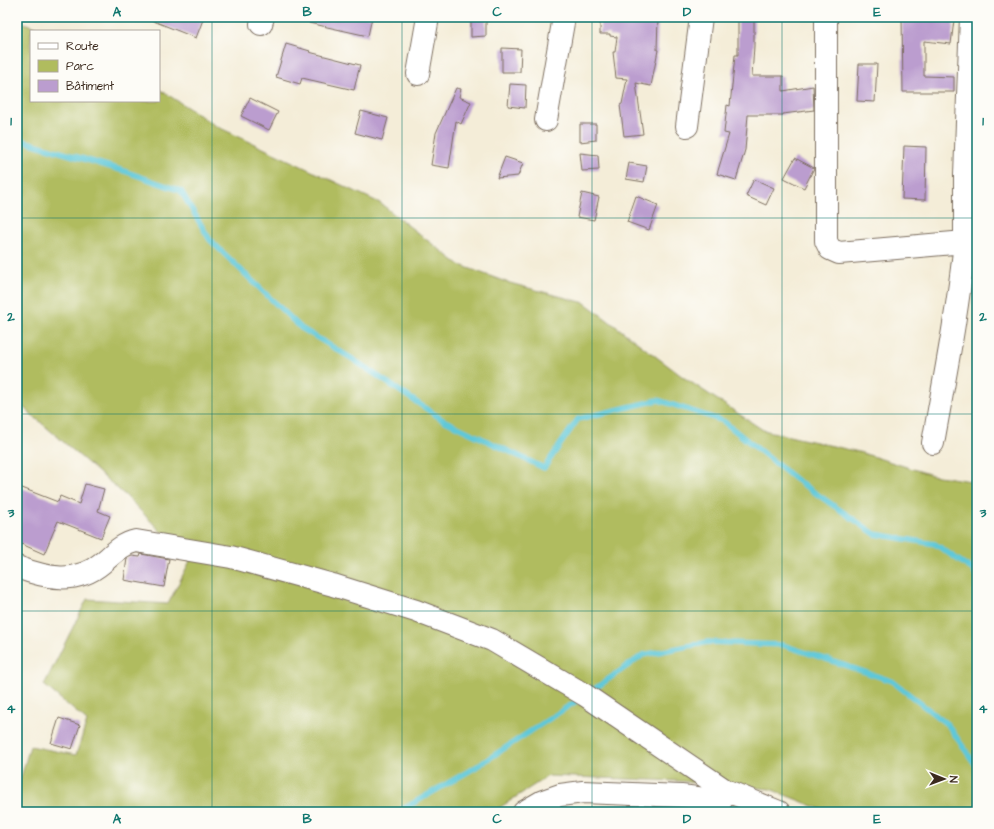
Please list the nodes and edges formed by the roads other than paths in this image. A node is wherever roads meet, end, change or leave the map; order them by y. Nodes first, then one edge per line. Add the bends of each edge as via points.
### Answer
1 (428, 17) edge
2 (564, 17) edge
3 (701, 17) edge
4 (826, 17) edge
5 (971, 17) edge
6 (973, 58) edge
7 (418, 74) dead end
8 (546, 120) dead end
9 (687, 126) dead end
10 (971, 242) edge
11 (933, 443) dead end
12 (17, 567) edge
13 (721, 801) edge
14 (524, 812) edge
15 (779, 812) edge

1 - 7 street
2 - 8 street
3 - 9 street
4 - 10 street via 826,241 830,249 839,253
5 - 6 street
6 - 10 street
10 - 11 street
12 - 13 street via 45,576 64,578 98,566 128,542 136,541 231,557 416,611 492,640 585,695
13 - 14 street via 681,796 583,792 543,801
13 - 15 street

